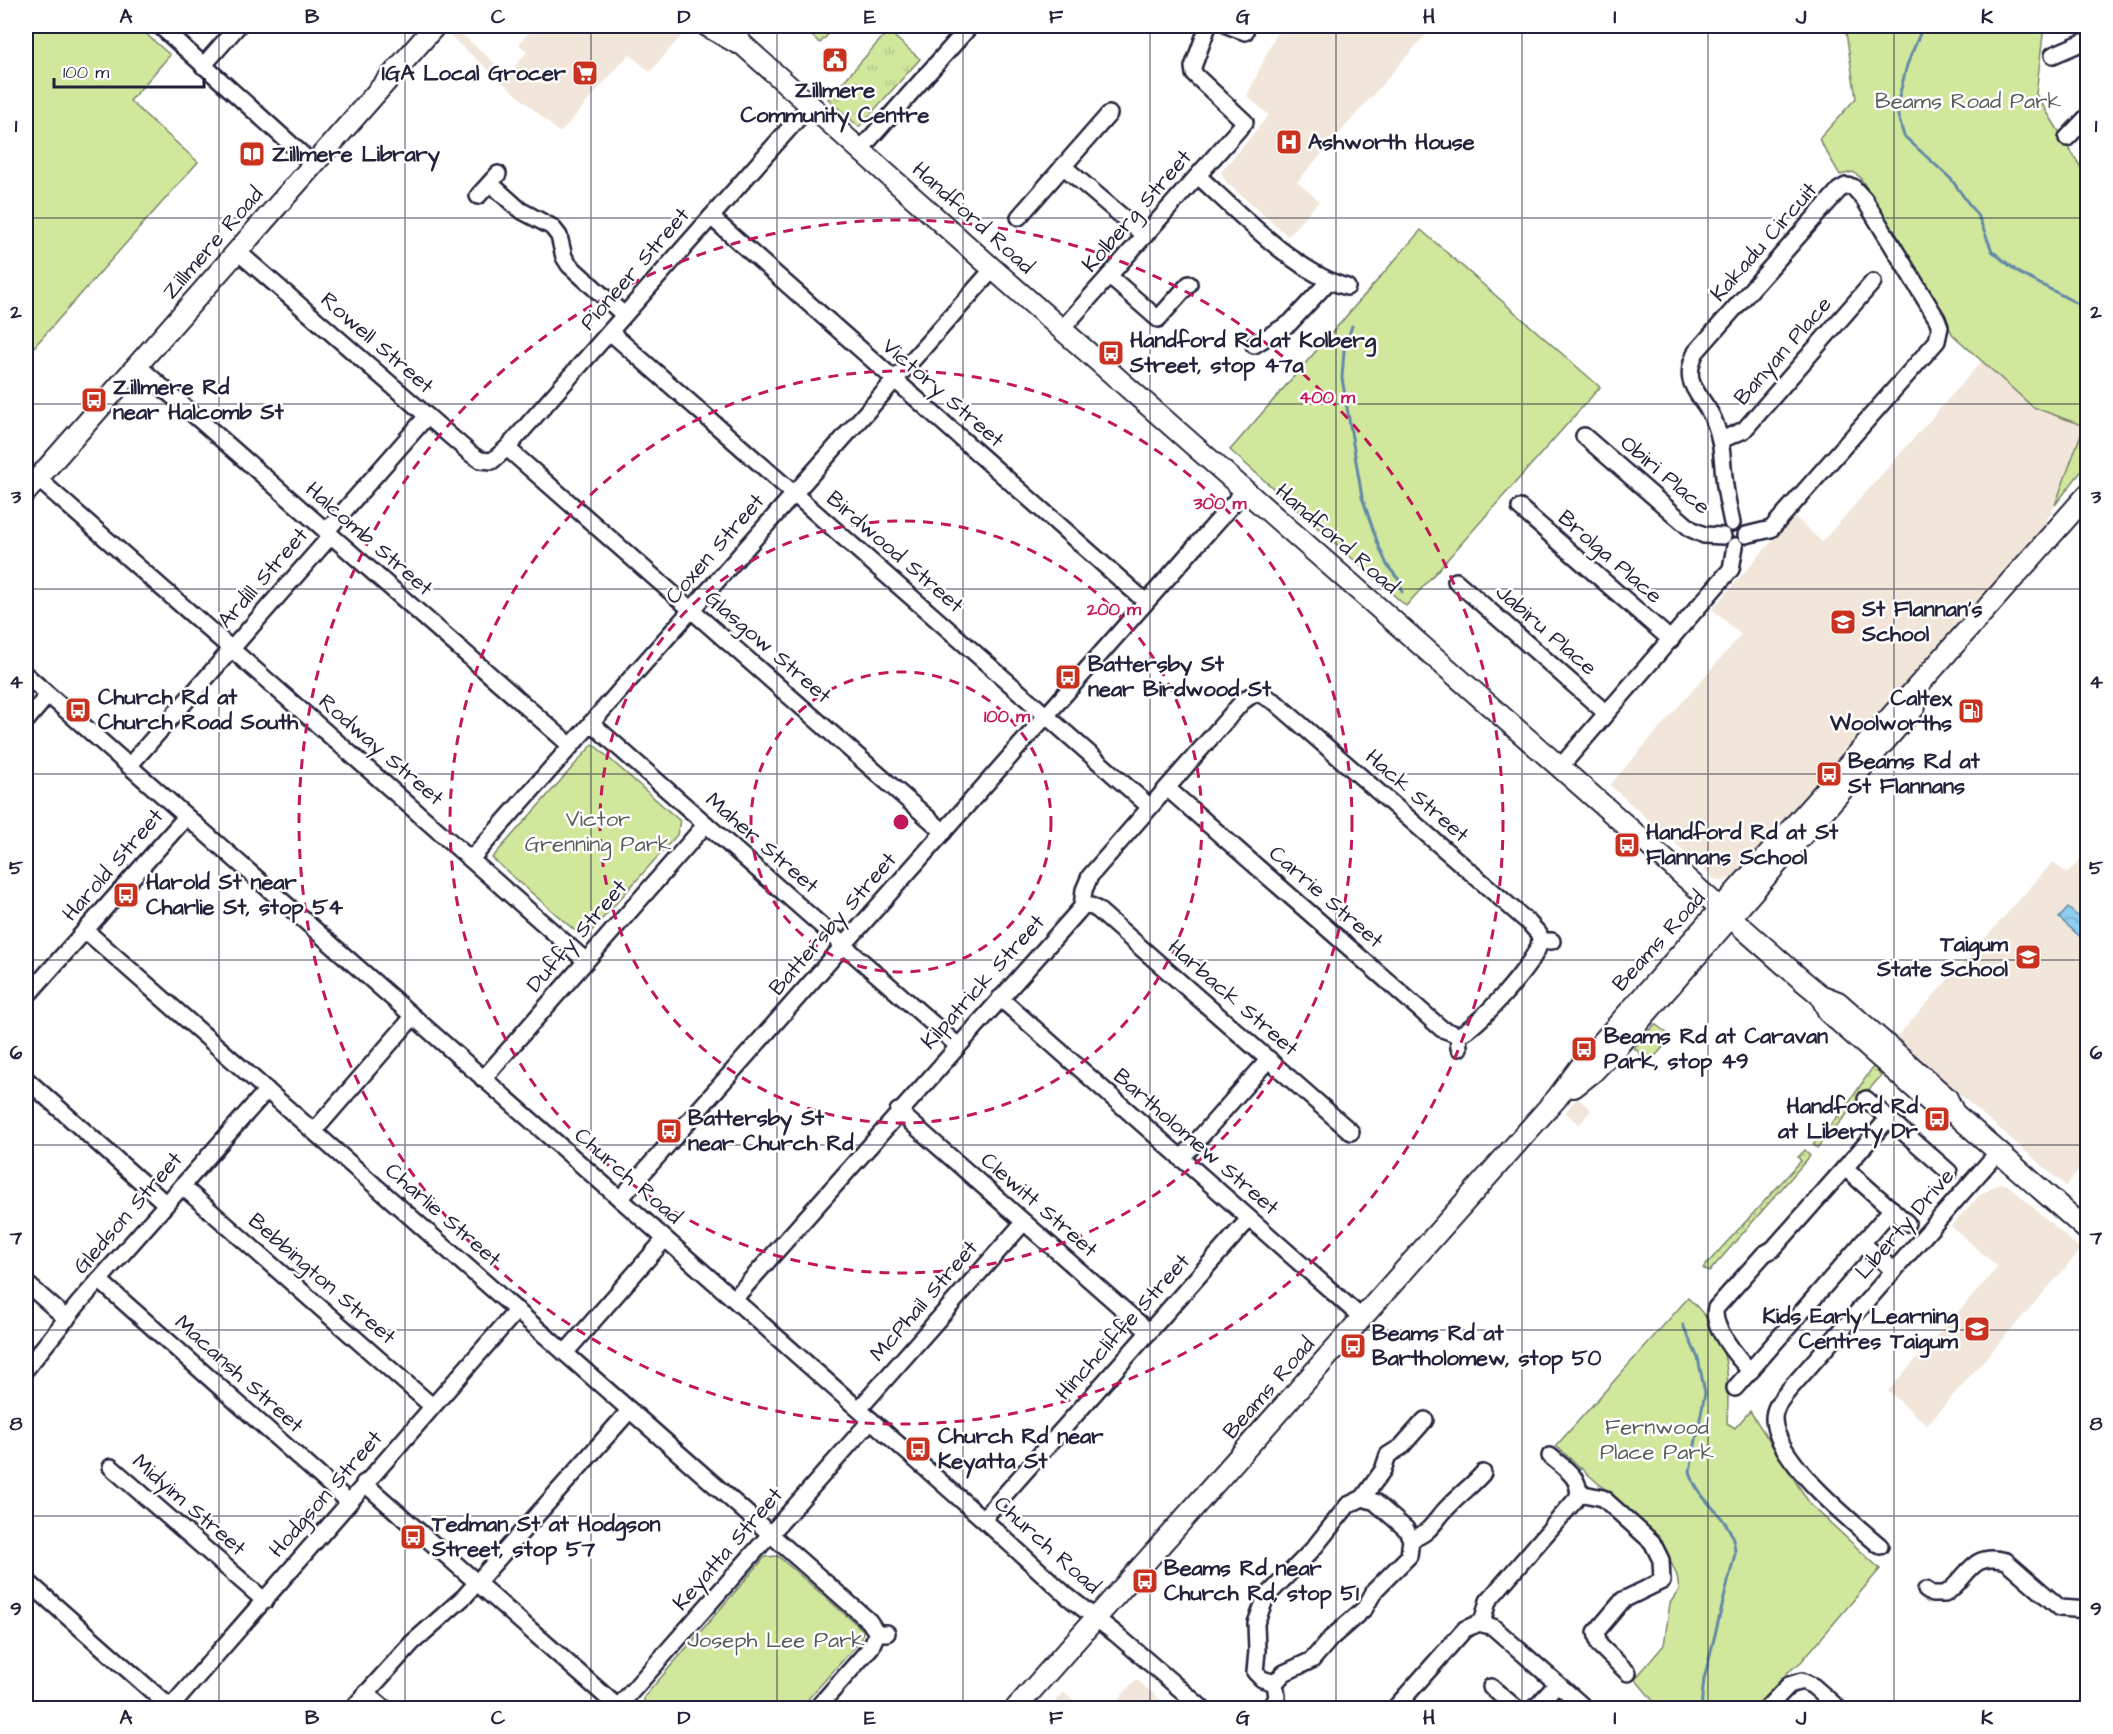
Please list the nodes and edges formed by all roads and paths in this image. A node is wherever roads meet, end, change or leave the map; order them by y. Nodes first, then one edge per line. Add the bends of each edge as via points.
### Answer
1 (160, 26) edge
2 (238, 26) edge
3 (435, 26) edge
4 (707, 26) edge
5 (728, 26) edge
6 (970, 26) edge
7 (1208, 26) edge
8 (1228, 26) edge
9 (1245, 32) dead end
10 (2088, 40) edge
11 (742, 45) junction
12 (2053, 55) dead end
13 (203, 66) junction
14 (810, 105) junction
15 (1109, 114) dead end
16 (2088, 116) edge
17 (2067, 138) dead end
18 (860, 150) junction
19 (314, 165) junction
20 (1063, 166) junction
21 (1198, 176) junction
22 (478, 196) dead end
23 (1018, 216) dead end
24 (711, 217) junction
25 (1145, 236) junction
26 (237, 251) junction
27 (993, 269) junction
28 (1109, 276) junction
29 (1328, 282) junction
30 (1873, 282) dead end
31 (1189, 284) dead end
32 (1347, 288) dead end
33 (624, 315) junction
34 (1062, 329) junction
35 (610, 332) junction
36 (1251, 348) dead end
37 (137, 365) junction
38 (894, 380) junction
39 (427, 416) junction
40 (1584, 435) dead end
41 (1721, 440) junction
42 (507, 448) junction
43 (492, 461) joint
44 (32, 485) edge
45 (1245, 490) junction
46 (794, 493) junction
47 (2088, 494) edge
48 (2088, 502) edge
49 (1520, 508) dead end
50 (329, 533) junction
51 (1730, 535) junction
52 (1456, 581) dead end
53 (1146, 602) junction
54 (691, 609) junction
55 (1671, 640) junction
56 (231, 649) junction
57 (26, 675) edge
58 (1256, 692) joint
59 (48, 695) junction
60 (1606, 713) junction
61 (1046, 715) junction
62 (26, 721) edge
63 (591, 723) junction
64 (571, 746) junction
65 (129, 766) junction
66 (1561, 766) junction
67 (1167, 788) junction
68 (1150, 807) junction
69 (186, 817) junction
70 (706, 824) junction
71 (944, 832) junction
72 (471, 859) junction
73 (1082, 907) junction
74 (1726, 913) junction
75 (86, 930) junction
76 (1546, 941) joint
77 (844, 946) junction
78 (585, 961) junction
79 (26, 997) edge
80 (1000, 998) junction
81 (413, 1017) junction
82 (957, 1045) junction
83 (1269, 1059) junction
84 (26, 1079) edge
85 (483, 1079) junction
86 (267, 1090) junction
87 (1866, 1099) dead end
88 (898, 1111) junction
89 (1888, 1119) junction
90 (314, 1131) junction
91 (1351, 1132) dead end
92 (1998, 1152) junction
93 (1181, 1159) junction
94 (1845, 1168) junction
95 (1949, 1172) dead end
96 (182, 1186) junction
97 (620, 1199) junction
98 (166, 1204) junction
99 (1892, 1209) junction
100 (1249, 1219) junction
101 (1024, 1222) junction
102 (1907, 1223) dead end
103 (2088, 1231) edge
104 (665, 1239) junction
105 (1862, 1243) junction
106 (1894, 1271) junction
107 (99, 1280) junction
108 (26, 1283) edge
109 (734, 1299) junction
110 (517, 1310) junction
111 (1362, 1318) junction
112 (67, 1319) junction
113 (1149, 1332) junction
114 (565, 1353) junction
115 (26, 1369) edge
116 (1750, 1371) junction
117 (1735, 1388) dead end
118 (432, 1406) junction
119 (859, 1409) junction
120 (630, 1410) junction
121 (871, 1420) junction
122 (1425, 1420) dead end
123 (1550, 1456) dead end
124 (111, 1467) dead end
125 (1483, 1473) dead end
126 (364, 1483) junction
127 (1579, 1493) junction
128 (1363, 1498) junction
129 (348, 1501) junction
130 (983, 1519) junction
131 (771, 1534) junction
132 (1411, 1539) junction
133 (1880, 1546) dead end
134 (26, 1580) edge
135 (477, 1583) junction
136 (1926, 1590) dead end
137 (265, 1601) junction
138 (2088, 1610) edge
139 (1095, 1618) junction
140 (1482, 1623) junction
141 (1628, 1673) dead end
142 (1275, 1683) junction
143 (1557, 1684) junction
144 (1491, 1687) dead end
145 (366, 1693) junction
146 (171, 1708) edge
147 (353, 1708) edge
148 (384, 1708) edge
149 (618, 1708) edge
150 (817, 1708) edge
151 (1017, 1708) edge
152 (1202, 1708) edge
153 (1271, 1708) edge
154 (1395, 1708) edge
155 (1516, 1708) edge
156 (1535, 1708) edge
157 (1585, 1708) edge
158 (1767, 1708) edge
159 (1838, 1708) edge

1 - 13 street
2 - 13 street
3 - 19 main road, Zillmere Road
4 - 11 main road, Handford Road
5 - 11 main road, Handford Road
6 - 18 street
7 - 21 street, Kolberg Street via 1194,74 1245,122
8 - 9 street
10 - 12 street
11 - 14 main road, Handford Road
13 - 19 street
14 - 18 main road, Handford Road
14 - 24 street, Pioneer Street
15 - 20 street
16 - 17 street
18 - 27 main road, Handford Road
19 - 26 main road, Zillmere Road
20 - 23 street
20 - 25 street
21 - 25 street, Kolberg Street
21 - 29 street via 1293,258
22 - 33 street via 494,178 520,210 552,227 569,266
24 - 33 street, Pioneer Street
24 - 38 street, Victory Street
25 - 28 street, Kolberg Street
26 - 37 main road, Zillmere Road
26 - 39 street, Rowell Street
27 - 34 main road, Handford Road
27 - 38 street, Coxen Street
28 - 31 street via 1158,319
28 - 34 street, Kolberg Street
29 - 32 street
29 - 36 street via 1290,323
30 - 41 street, Banyan Place via 1744,430
33 - 35 street, Pioneer Street
34 - 45 main road, Handford Road
35 - 42 street, Pioneer Street
35 - 46 street, Birdwood Street
37 - 44 main road, Zillmere Road
37 - 50 street, Halcomb Street
38 - 46 street, Coxen Street
38 - 53 street, Victory Street
39 - 43 street, Rowell Street via 476,458
39 - 50 street, Ardill Street via 330,527
40 - 51 street, Obiri Place via 1691,529 1704,535
41 - 51 street, Kakadu Circuit
41 - 51 street, Kakadu Circuit via 1714,420 1691,385 1689,375 1696,352 1839,190 1853,187 1937,319 1938,340 1771,529 1746,535 1742,525
42 - 43 street, Pioneer Street
42 - 54 street, Glasgow Street
44 - 56 street, Rodway Street
45 - 53 street, Battersby Street
45 - 66 main road, Handford Road
46 - 54 street, Coxen Street
46 - 61 street, Birdwood Street
47 - 74 main road, Beams Road
48 - 74 main road, Beams Road via 1939,680
49 - 55 street, Brolga Place
50 - 56 street, Ardill Street
50 - 64 street, Halcomb Street
51 - 55 street, Kakadu Circuit via 1731,569
52 - 60 street, Jabiru Place
53 - 61 street, Battersby Street
54 - 63 street, Coxen Street
54 - 71 street, Glasgow Street
55 - 60 street, Kakadu Circuit
56 - 65 street, Ardill Street
56 - 72 street, Rodway Street
57 - 59 street, Church Road
58 - 67 street, Kilpatrick Street via 1242,702
58 - 76 street, Hack Street via 1275,702
59 - 62 street
59 - 65 street, Church Road
60 - 66 street, Kakadu Circuit
61 - 68 street, Birdwood Street
61 - 71 street, Battersby Street
63 - 64 street, Coxen Street
63 - 70 street, Maher Street
64 - 72 street, Coxen Street
65 - 69 street, Church Road
66 - 74 main road, Handford Road
67 - 68 street, Kilpatrick Street
67 - 76 street, Carrie Street via 1458,1041
68 - 73 street, Kilpatrick Street via 1090,876
69 - 75 street, Harold Street
69 - 81 street, Church Road
70 - 77 street, Maher Street
70 - 78 street, Duffy Street
71 - 77 street, Battersby Street
72 - 78 street, Rodway Street
73 - 80 street, Kilpatrick Street
73 - 83 street, Harback Street via 1095,908
74 - 92 main road, Handford Road via 1820,995 1839,1002 1895,1051
74 - 111 main road, Beams Road via 1574,1074
75 - 79 street, Harold Street
75 - 86 street, Charlie Street
77 - 82 street, Maher Street
77 - 97 street, Battersby Street
78 - 85 street, Duffy Street
80 - 82 street, Kilpatrick Street
80 - 93 street, Bartholomew Street
81 - 85 street, Church Road
81 - 90 street
82 - 88 street, Kilpatrick Street
83 - 91 street, Harback Street
83 - 93 street
84 - 98 street
85 - 97 street, Church Road
86 - 90 street, Charlie Street
86 - 96 street, Gledson Street
87 - 89 street
88 - 101 street, Clewitt Street
88 - 109 street, Kilpatrick Street
89 - 94 street
89 - 95 street
90 - 110 street, Charlie Street
92 - 103 main road, Handford Road
92 - 106 street, Liberty Drive
93 - 100 street, Bartholomew Street
94 - 99 street
94 - 116 street via 1716,1308 1715,1319
96 - 98 street, Gledson Street
96 - 118 street, Bebbington Street
97 - 104 street, Church Road
98 - 107 street, Gledson Street
99 - 102 street
99 - 105 street
100 - 111 street, Bartholomew Street
100 - 113 street, Hinchcliffe Street
101 - 113 street, Clewitt Street
101 - 119 street, McPhail Street
104 - 109 street, Church Road
104 - 114 street
105 - 106 street
105 - 116 street
106 - 133 street, Liberty Drive via 1788,1390 1774,1417 1777,1434 1808,1480
107 - 112 street, Gledson Street
107 - 129 street, Macansh Street
108 - 112 street
109 - 119 street, Church Road
110 - 114 street, Charlie Street
110 - 118 street, Hodgson Street
111 - 139 main road, Beams Road
112 - 115 street, Gledson Street
113 - 130 street, Hinchcliffe Street
114 - 120 street, Charlie Street
116 - 117 street
118 - 126 street, Hodgson Street
119 - 121 street, Church Road
120 - 131 street, Charlie Street
120 - 135 street
121 - 130 street, Church Road
121 - 131 street, Keyatta Street
122 - 128 street via 1401,1447 1388,1455 1383,1470
123 - 127 street via 1574,1478
124 - 137 street, Midyim Street
125 - 132 street via 1447,1507 1428,1532
126 - 129 street, Hodgson Street
126 - 135 street
127 - 140 street via 1488,1601
127 - 141 street via 1603,1498 1652,1542 1661,1560 1662,1581 1623,1600 1596,1632 1599,1645
128 - 132 street via 1383,1509 1406,1529
128 - 142 street via 1348,1505 1334,1520 1259,1610 1255,1672
129 - 137 street, Hodgson Street
130 - 139 street, Church Road
131 - 149 street, Keyatta Street
131 - 150 street, Charlie Street via 882,1633
132 - 142 street via 1409,1556 1375,1590 1365,1608 1312,1660 1284,1673
134 - 146 street
135 - 145 street via 412,1643
135 - 149 street
136 - 138 street via 1945,1594 1974,1564 1996,1558 2006,1560 2060,1608
137 - 146 street, Hodgson Street
139 - 151 main road, Beams Road
139 - 152 street, Church Road
140 - 143 street via 1493,1627
140 - 154 street via 1465,1629
142 - 153 street via 1277,1696
143 - 156 street
143 - 157 street
144 - 155 street
145 - 147 street
145 - 148 street
158 - 159 street via 1798,1681 1809,1684

